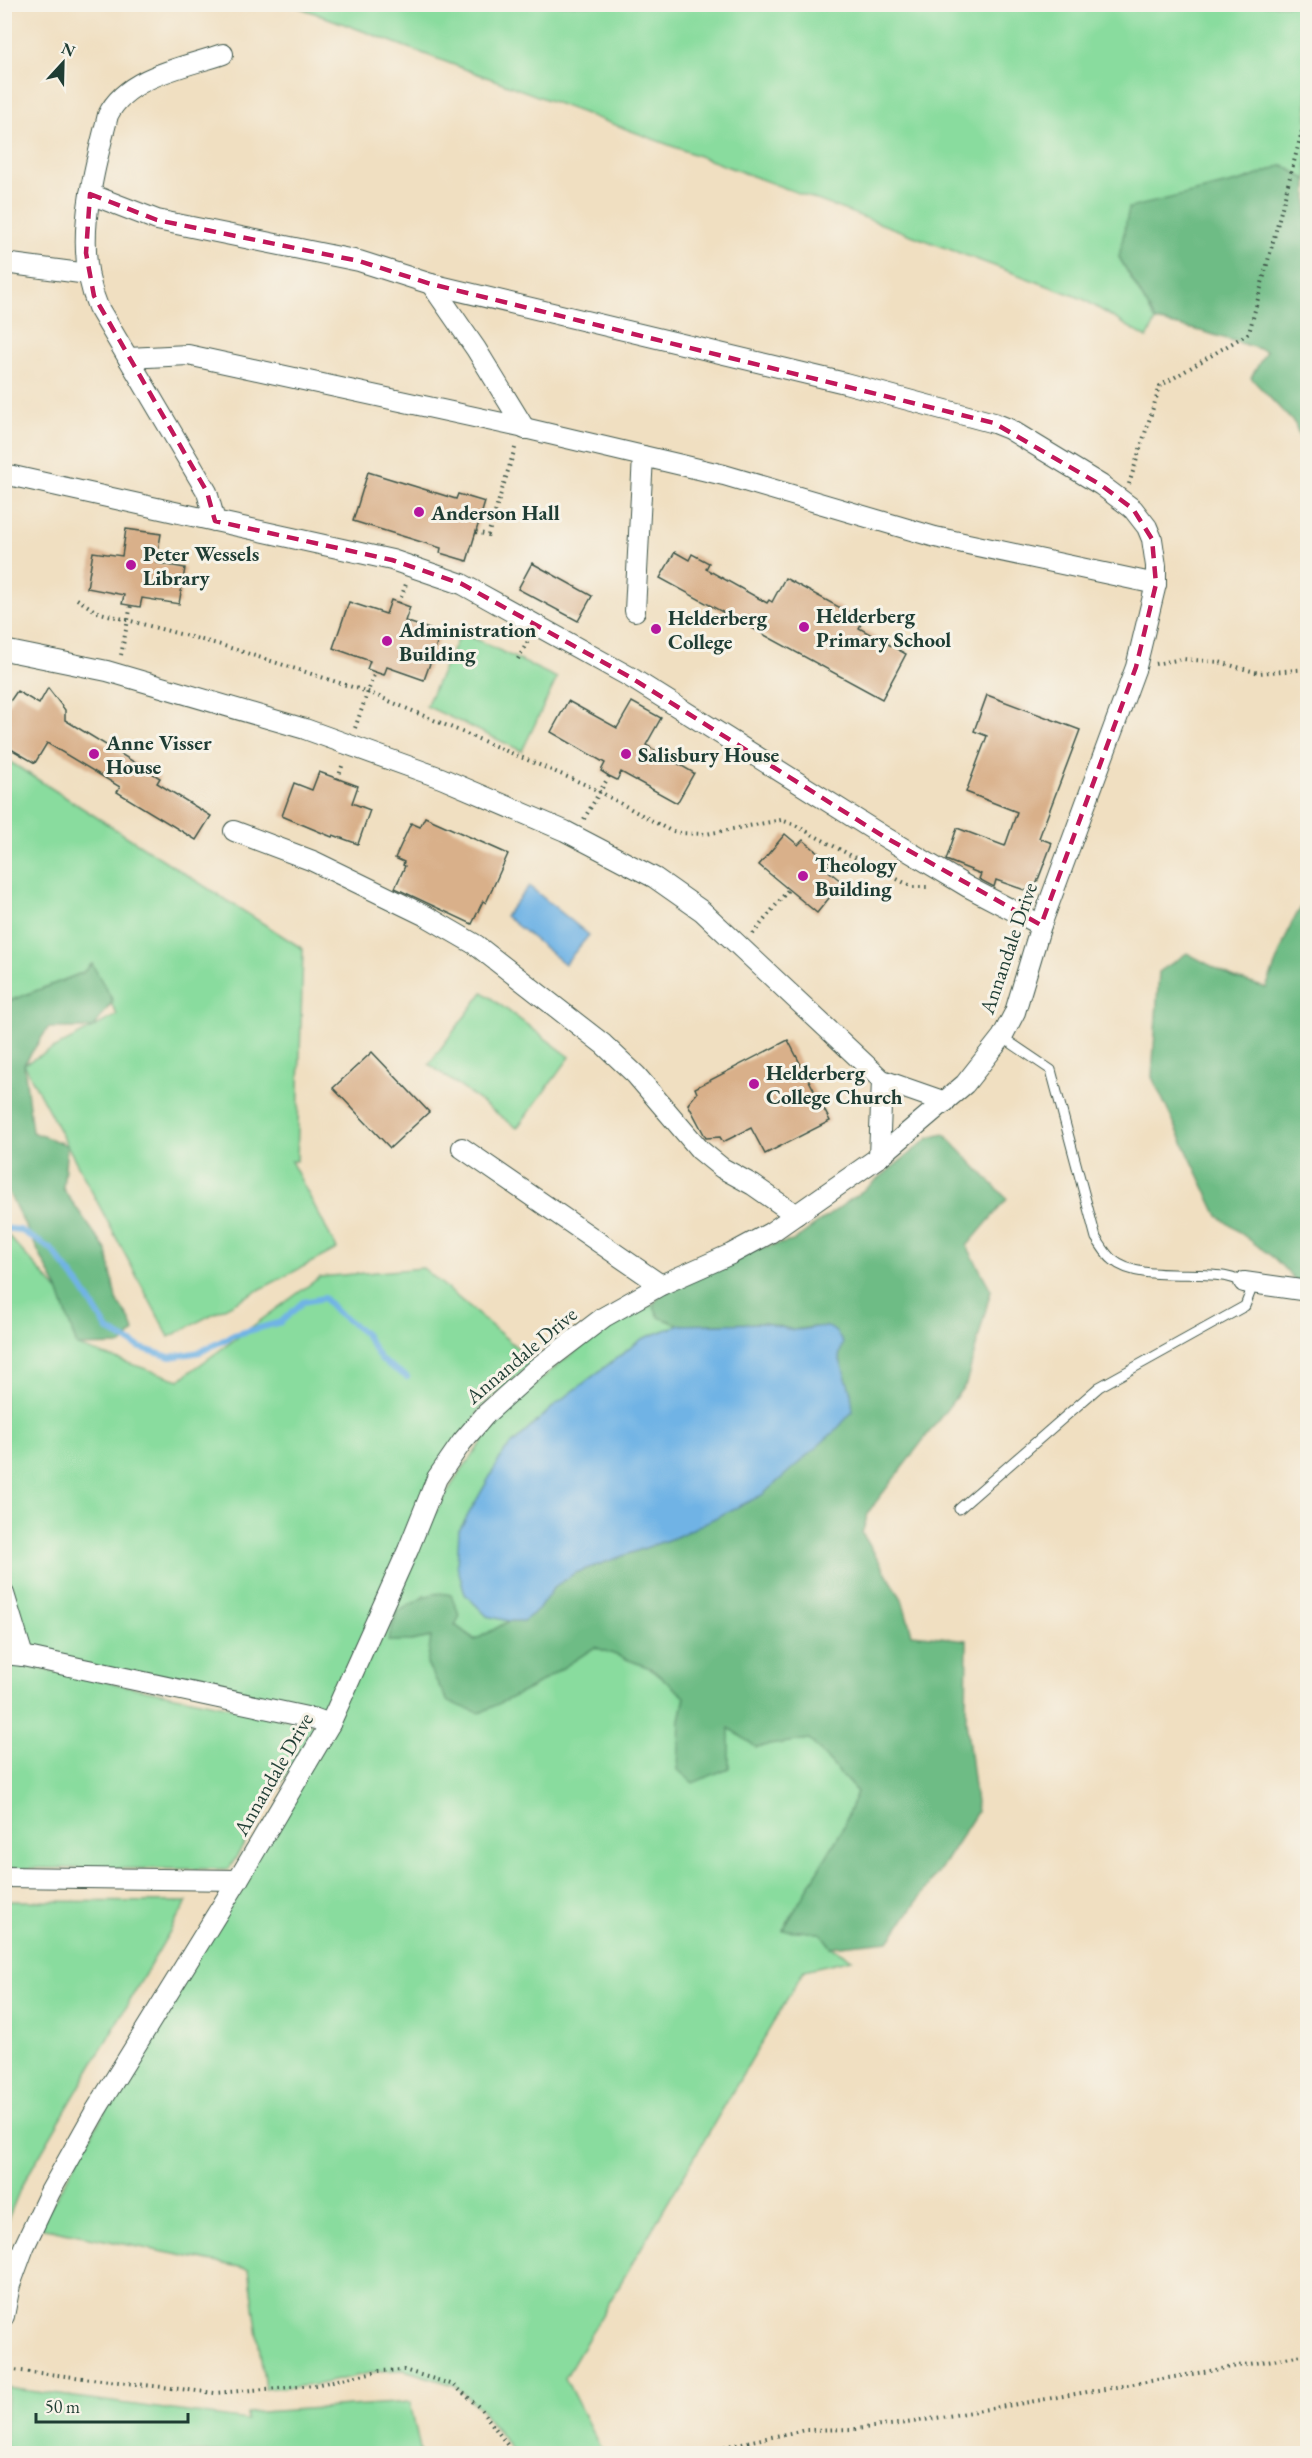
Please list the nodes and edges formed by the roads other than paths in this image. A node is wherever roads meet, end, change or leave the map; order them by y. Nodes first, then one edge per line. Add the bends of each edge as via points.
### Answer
1 (223, 54) dead end
2 (90, 194) junction
3 (4, 263) edge
4 (88, 274) junction
5 (431, 284) junction
6 (128, 358) junction
7 (523, 428) junction
8 (643, 456) junction
9 (4, 474) edge
10 (215, 521) junction
11 (1156, 584) junction
12 (634, 611) dead end
13 (4, 650) edge
14 (234, 831) dead end
15 (1041, 925) junction
16 (1002, 1036) junction
17 (882, 1080) junction
18 (945, 1102) junction
19 (462, 1148) dead end
20 (879, 1157) junction
21 (796, 1215) junction
22 (1244, 1282) junction
23 (661, 1285) junction
24 (1308, 1291) edge
25 (959, 1509) dead end
26 (4, 1594) edge
27 (14, 1655) edge
28 (330, 1724) junction
29 (4, 1877) edge
30 (238, 1880) junction
31 (4, 2316) edge

1 - 2 street via 157,76 120,96 108,115
2 - 4 street
2 - 5 street, Annandale Drive via 157,219 359,261
3 - 4 street
4 - 6 street via 98,307
5 - 7 street
5 - 11 street, Annandale Drive via 845,383 1009,429 1133,509 1147,527 1155,551
6 - 7 street via 188,355
6 - 10 street via 207,492
7 - 8 street
8 - 11 street via 724,475 935,537
8 - 12 street
9 - 10 street
10 - 15 street via 392,560 462,584 630,677 873,830
11 - 15 street, Annandale Drive via 1136,668
13 - 17 street via 107,670 350,744 574,835 655,878 702,911
14 - 21 street via 313,861 476,945 603,1044 636,1075 700,1150
15 - 16 street, Annandale Drive via 1015,1012
16 - 18 street, Annandale Drive via 965,1084
16 - 22 lane via 1051,1070 1096,1238 1113,1261 1156,1275 1212,1274
17 - 18 street
17 - 20 street
18 - 20 street, Annandale Drive
19 - 23 street
20 - 21 street, Annandale Drive
21 - 23 street, Annandale Drive via 731,1254
22 - 24 street
22 - 25 lane via 1250,1293 1245,1306 1099,1387
23 - 28 street, Annandale Drive via 604,1317 537,1368 486,1414 462,1442 437,1478
26 - 27 street
27 - 28 street
28 - 30 street, Annandale Drive
29 - 30 street
30 - 31 street, Annandale Drive via 50,2192 24,2247

